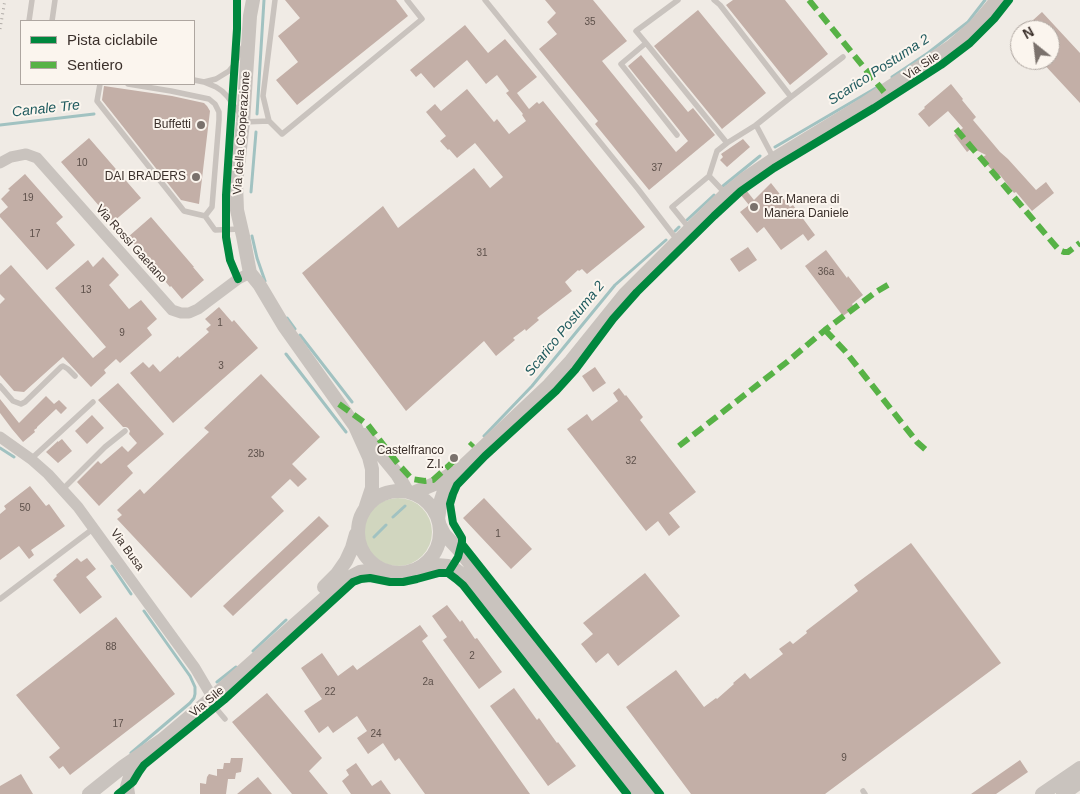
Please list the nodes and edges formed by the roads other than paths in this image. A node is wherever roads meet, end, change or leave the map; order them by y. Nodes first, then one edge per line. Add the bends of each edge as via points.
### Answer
1 (32, 0) edge
2 (55, 0) edge
3 (248, 0) edge
4 (253, 0) edge
5 (275, 0) edge
6 (407, 0) edge
7 (485, 0) edge
8 (678, 0) edge
9 (714, 0) edge
10 (997, 0) edge
11 (250, 16) junction
12 (29, 20) edge
13 (52, 20) edge
14 (248, 37) junction
15 (646, 43) junction
16 (843, 57) dead end
17 (195, 80) edge
18 (204, 82) junction
19 (100, 85) edge
20 (134, 85) edge
21 (172, 85) edge
22 (171, 91) junction
23 (791, 97) junction
24 (243, 120) junction
25 (269, 121) junction
26 (756, 125) junction
27 (677, 135) dead end
28 (727, 143) junction
29 (774, 158) junction
30 (0, 163) edge
31 (709, 176) junction
32 (726, 194) junction
33 (206, 216) junction
34 (242, 229) junction
35 (690, 229) junction
36 (678, 241) junction
37 (250, 273) junction
38 (75, 376) dead end
39 (0, 386) edge
40 (93, 402) dead end
41 (355, 426) junction
42 (125, 431) dead end
43 (0, 437) edge
44 (32, 460) junction
45 (465, 464) junction
46 (63, 489) junction
47 (410, 492) junction
48 (366, 506) junction
49 (439, 522) junction
50 (94, 528) junction
51 (357, 531) junction
52 (418, 568) junction
53 (380, 569) junction
54 (337, 574) junction
55 (0, 599) edge
56 (321, 602) junction
57 (296, 622) junction
58 (211, 699) junction
59 (225, 719) dead end
60 (162, 740) junction
61 (138, 762) junction
62 (1080, 768) edge
63 (1080, 782) edge
64 (89, 794) edge
65 (98, 794) edge
66 (128, 794) edge
67 (637, 794) edge
68 (652, 794) edge
69 (1042, 794) edge
70 (1063, 794) edge

1 - 12 lane
2 - 13 lane
3 - 11 street, Via della Cooperazione
4 - 11 street, Via della Cooperazione
5 - 25 lane via 262,96
6 - 25 lane via 422,19 282,134
7 - 36 lane
8 - 15 lane via 636,31
9 - 23 lane
10 - 29 street, Via Sile via 952,46
11 - 14 street, Via della Cooperazione
14 - 18 lane via 229,71
14 - 24 street, Via della Cooperazione
15 - 27 lane via 621,64
15 - 28 lane
16 - 23 lane
17 - 18 lane
18 - 24 lane via 227,96
19 - 33 lane via 96,101 184,212
20 - 22 lane
21 - 22 lane
22 - 33 lane via 209,99 219,112 212,207
23 - 26 lane
24 - 25 lane
24 - 34 street, Via della Cooperazione via 236,184
26 - 28 lane
26 - 29 lane
28 - 31 lane via 716,151
29 - 32 street, Via Sile
30 - 37 street, Via Rossi Gaetano via 26,154 37,158 172,310 198,310
31 - 32 lane
31 - 35 lane via 672,207
32 - 35 street, Via Sile
33 - 34 lane via 215,230
34 - 37 street, Via della Cooperazione
35 - 36 street, Via Sile
36 - 45 street, Via Sile via 625,294 549,385
37 - 41 street, Via della Cooperazione
38 - 39 lane via 61,367 21,404 13,401
40 - 44 lane
41 - 47 street, Via della Cooperazione
41 - 48 street, Via della Cooperazione via 372,470 372,488
42 - 46 lane
43 - 44 street, Via Busa
44 - 46 street, Via Busa
45 - 47 street, Via Sile via 438,482
45 - 49 street, Via Sile via 444,491
46 - 50 street, Via Busa
47 - 48 street via 388,492
47 - 49 street via 430,505
48 - 51 street
49 - 52 street via 435,550
49 - 68 street via 444,534
50 - 55 lane
50 - 58 street, Via Busa via 192,662
51 - 53 street via 362,550
51 - 54 street, Via Sile via 349,556
52 - 53 street via 399,573
52 - 67 street via 443,565 464,576
53 - 56 street, Via Sile via 350,576
54 - 56 lane via 319,599
54 - 57 street, Via Sile via 313,598
56 - 57 street, Via Sile
57 - 58 street, Via Sile
58 - 59 lane
58 - 60 street, Via Sile
60 - 61 street, Via Sile
60 - 64 street, Via Sile
61 - 65 street, Via Sile
61 - 66 street via 128,780
62 - 69 street
63 - 70 street

